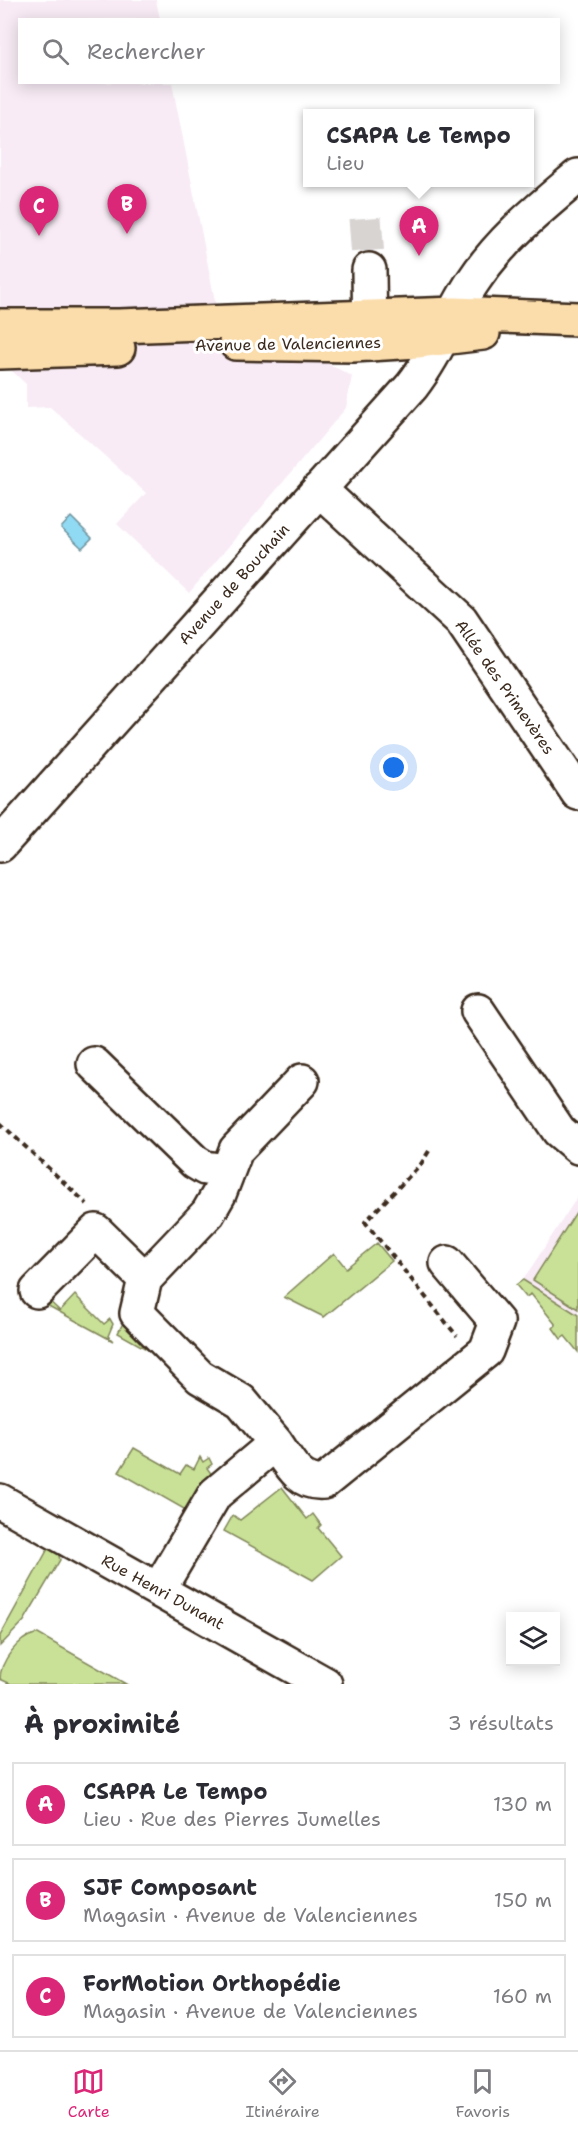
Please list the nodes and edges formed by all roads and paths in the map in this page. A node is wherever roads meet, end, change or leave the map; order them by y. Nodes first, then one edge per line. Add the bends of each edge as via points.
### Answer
1 (578, 176) edge
2 (369, 270) tunnel mouth
3 (576, 319) edge
4 (0, 326) edge
5 (449, 326) junction
6 (370, 331) junction
7 (0, 352) edge
8 (319, 489) junction
9 (578, 793) edge
10 (0, 845) edge
11 (478, 1011) dead end
12 (94, 1064) dead end
13 (302, 1081) dead end
14 (0, 1123) edge
15 (578, 1147) edge
16 (429, 1151) dead end
17 (227, 1171) junction
18 (104, 1239) junction
19 (447, 1263) dead end
20 (145, 1279) junction
21 (37, 1291) dead end
22 (466, 1368) junction
23 (276, 1443) junction
24 (0, 1501) edge
25 (159, 1589) junction
26 (325, 1684) edge

1 - 5 street, Avenue de Bouchain via 501,244 470,286
2 - 6 street
3 - 5 main road, Avenue de Valenciennes
4 - 6 main road, Avenue de Valenciennes
5 - 6 main road, Avenue de Valenciennes
5 - 8 street, Avenue de Bouchain via 412,386
6 - 7 main road, Avenue de Valenciennes via 301,346 256,342
8 - 9 street, Allée des Primevères via 461,621
8 - 10 street, Avenue de Bouchain
11 - 15 street via 559,1131
12 - 17 street via 195,1162 205,1168
13 - 17 street via 236,1150
14 - 18 path via 113,1229
16 - 22 path via 365,1222 461,1340 459,1359
17 - 20 street via 208,1214
18 - 20 street
18 - 21 street via 96,1231
19 - 22 street via 497,1322 486,1351
20 - 23 street via 137,1313 200,1377 241,1401
22 - 23 street via 324,1482 312,1484 300,1477
23 - 25 street via 215,1494
24 - 25 street, Rue Henri Dunant
25 - 26 street, Rue Henri Dunant

